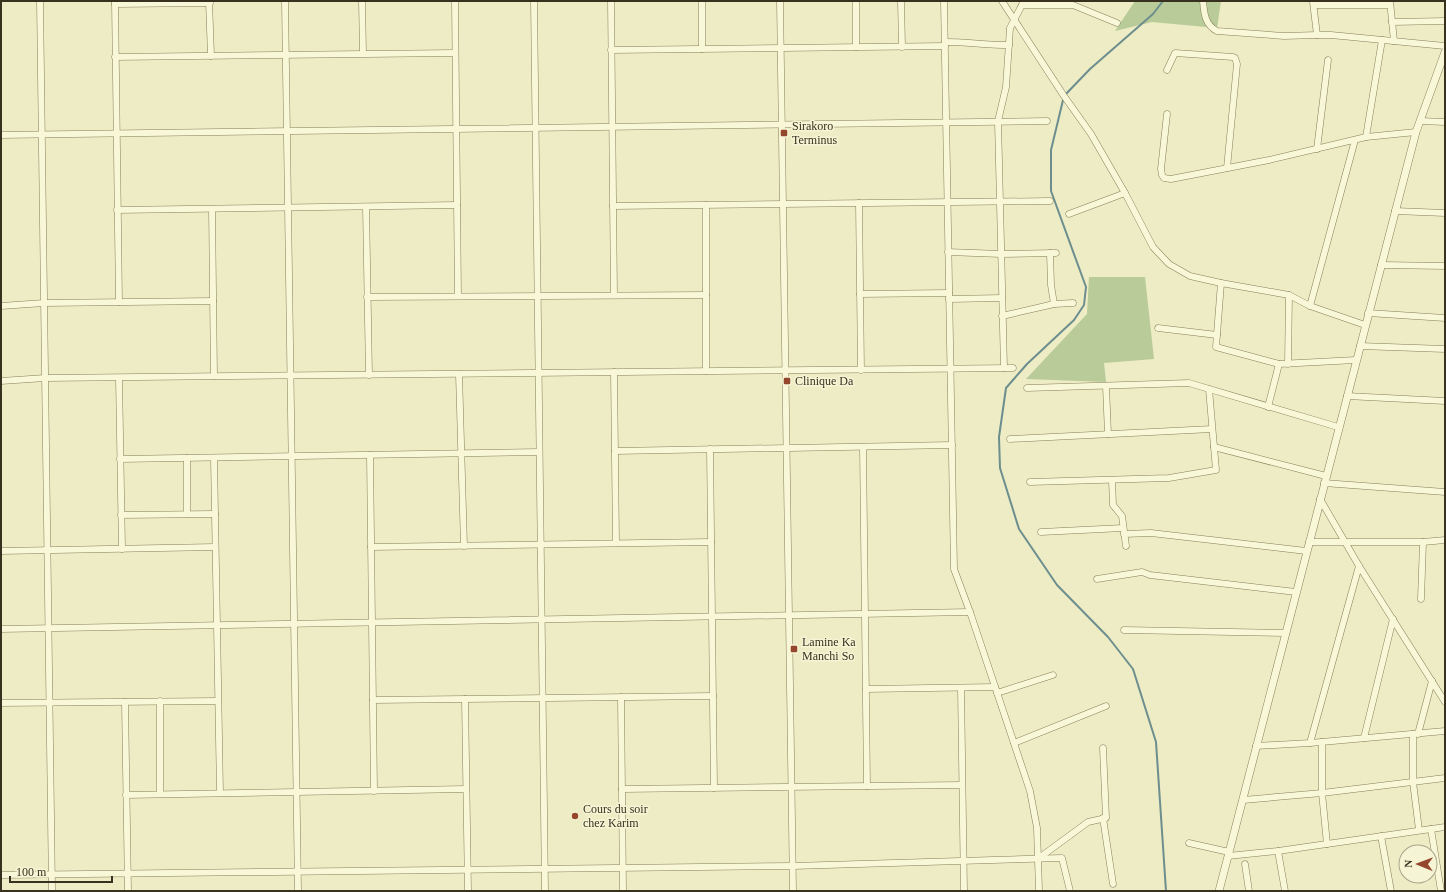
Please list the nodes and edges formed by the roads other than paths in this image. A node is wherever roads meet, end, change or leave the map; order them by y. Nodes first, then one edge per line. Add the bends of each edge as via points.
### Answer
1 (40, 1) edge
2 (285, 1) edge
3 (362, 1) edge
4 (455, 1) edge
5 (534, 1) edge
6 (610, 1) edge
7 (702, 1) edge
8 (780, 1) edge
9 (856, 1) edge
10 (901, 1) edge
11 (944, 1) edge
12 (1002, 1) edge
13 (1204, 1) edge
14 (210, 2) edge
15 (115, 3) edge
16 (1023, 3) edge
17 (1074, 3) edge
18 (1313, 3) edge
19 (1390, 3) edge
20 (1014, 19) junction
21 (1392, 22) junction
22 (1445, 22) edge
23 (1117, 23) dead end
24 (1317, 35) junction
25 (1382, 40) junction
26 (1394, 41) junction
27 (945, 44) junction
28 (1009, 45) junction
29 (902, 46) junction
30 (1445, 46) edge
31 (856, 47) junction
32 (781, 48) junction
33 (702, 49) junction
34 (611, 50) junction
35 (1445, 52) edge
36 (363, 53) junction
37 (455, 53) junction
38 (286, 55) junction
39 (211, 56) junction
40 (115, 57) junction
41 (1328, 60) dead end
42 (1167, 70) dead end
43 (1167, 114) dead end
44 (998, 121) junction
45 (1047, 121) dead end
46 (1420, 121) junction
47 (946, 122) junction
48 (1445, 122) edge
49 (782, 124) junction
50 (612, 127) junction
51 (535, 128) junction
52 (456, 129) junction
53 (287, 131) junction
54 (1416, 132) junction
55 (116, 134) junction
56 (1, 135) edge
57 (42, 135) junction
58 (1366, 137) junction
59 (1355, 140) junction
60 (1317, 149) junction
61 (1227, 168) junction
62 (1125, 194) junction
63 (1050, 201) dead end
64 (948, 202) junction
65 (1000, 202) junction
66 (859, 203) junction
67 (783, 204) junction
68 (457, 205) junction
69 (706, 205) junction
70 (613, 206) junction
71 (366, 207) junction
72 (288, 208) junction
73 (212, 209) junction
74 (117, 210) junction
75 (1395, 211) junction
76 (1445, 213) edge
77 (1069, 214) dead end
78 (948, 252) junction
79 (1001, 254) junction
80 (1381, 265) junction
81 (1445, 266) edge
82 (1221, 283) junction
83 (860, 294) junction
84 (614, 295) junction
85 (706, 295) junction
86 (1288, 295) junction
87 (458, 296) junction
88 (537, 296) junction
89 (949, 296) junction
90 (368, 297) junction
91 (1002, 298) junction
92 (213, 301) junction
93 (119, 302) junction
94 (44, 303) junction
95 (1054, 304) junction
96 (1073, 304) dead end
97 (1, 306) edge
98 (1310, 306) junction
99 (1368, 313) junction
100 (1002, 316) junction
101 (1445, 318) edge
102 (1365, 325) junction
103 (1158, 328) dead end
104 (1217, 335) junction
105 (1360, 346) junction
106 (1445, 349) edge
107 (1356, 360) junction
108 (1279, 364) junction
109 (1288, 364) junction
110 (1004, 368) junction
111 (1012, 368) dead end
112 (950, 369) junction
113 (785, 370) junction
114 (861, 370) junction
115 (706, 371) junction
116 (614, 372) junction
117 (538, 373) junction
118 (459, 374) junction
119 (369, 375) junction
120 (214, 376) junction
121 (291, 376) junction
122 (45, 378) junction
123 (119, 378) junction
124 (1, 381) edge
125 (1106, 386) junction
126 (1027, 388) dead end
127 (1209, 389) junction
128 (1347, 396) junction
129 (1445, 401) edge
130 (1268, 407) junction
131 (1338, 427) junction
132 (1212, 429) junction
133 (1108, 434) junction
134 (1010, 439) dead end
135 (952, 445) junction
136 (863, 447) junction
137 (1214, 447) junction
138 (786, 448) junction
139 (710, 449) junction
140 (615, 451) junction
141 (539, 452) junction
142 (461, 453) junction
143 (370, 455) junction
144 (292, 456) junction
145 (187, 458) junction
146 (214, 458) junction
147 (120, 459) junction
148 (1325, 479) junction
149 (1112, 480) junction
150 (1030, 482) dead end
151 (1445, 492) edge
152 (1320, 499) junction
153 (187, 514) junction
154 (215, 514) junction
155 (121, 515) junction
156 (1124, 531) junction
157 (1041, 532) dead end
158 (1445, 540) edge
159 (711, 542) junction
160 (1309, 542) junction
161 (1345, 542) junction
162 (1423, 542) junction
163 (616, 543) junction
164 (541, 544) junction
165 (464, 546) junction
166 (1126, 546) dead end
167 (215, 547) junction
168 (371, 547) junction
169 (122, 548) junction
170 (1, 550) edge
171 (47, 550) junction
172 (1306, 551) junction
173 (1359, 566) junction
174 (1097, 579) dead end
175 (1296, 592) junction
176 (1421, 599) dead end
177 (970, 612) junction
178 (865, 614) junction
179 (789, 616) junction
180 (712, 617) junction
181 (1393, 619) junction
182 (542, 620) junction
183 (372, 622) junction
184 (294, 624) junction
185 (217, 625) junction
186 (48, 628) junction
187 (1, 629) edge
188 (1124, 630) dead end
189 (1285, 633) junction
190 (1053, 675) dead end
191 (1432, 681) junction
192 (961, 688) junction
193 (866, 689) junction
194 (996, 690) junction
195 (713, 696) junction
196 (621, 697) junction
197 (543, 698) junction
198 (465, 699) junction
199 (373, 700) junction
200 (160, 701) junction
201 (218, 701) junction
202 (49, 702) junction
203 (125, 702) junction
204 (1445, 702) edge
205 (1, 703) edge
206 (1106, 706) dead end
207 (1445, 731) edge
208 (1416, 734) junction
209 (1364, 738) junction
210 (1322, 742) junction
211 (1014, 743) junction
212 (1310, 743) junction
213 (1256, 746) junction
214 (1103, 748) dead end
215 (1445, 778) edge
216 (1413, 782) junction
217 (962, 785) junction
218 (867, 786) junction
219 (792, 787) junction
220 (714, 788) junction
221 (466, 789) junction
222 (622, 789) junction
223 (374, 791) junction
224 (297, 792) junction
225 (1322, 792) junction
226 (160, 794) junction
227 (220, 794) junction
228 (126, 795) junction
229 (1242, 800) junction
230 (1104, 818) junction
231 (1445, 827) edge
232 (1431, 829) junction
233 (1420, 830) junction
234 (1381, 836) junction
235 (1189, 843) dead end
236 (1327, 844) junction
237 (1278, 851) junction
238 (1229, 854) junction
239 (1039, 858) junction
240 (963, 861) junction
241 (1245, 864) dead end
242 (793, 866) junction
243 (623, 868) junction
244 (545, 869) junction
245 (467, 870) junction
246 (298, 872) junction
247 (128, 874) junction
248 (52, 875) junction
249 (1, 876) edge
250 (1113, 884) dead end
251 (52, 891) edge
252 (128, 891) edge
253 (298, 891) edge
254 (468, 891) edge
255 (545, 891) edge
256 (624, 891) edge
257 (793, 891) edge
258 (964, 891) edge
259 (1039, 891) edge
260 (1070, 891) edge
261 (1219, 891) edge
262 (1249, 891) edge
263 (1285, 891) edge
264 (1390, 891) edge
265 (1441, 891) edge

1 - 57 street
2 - 38 street
3 - 36 street
4 - 37 street
5 - 51 street
6 - 34 street
7 - 33 street
8 - 32 street
9 - 31 street
10 - 29 street
11 - 27 street
12 - 20 street
13 - 24 street via 1207,22 1217,31 1284,36
14 - 15 street
14 - 39 street
15 - 40 street
16 - 17 street
16 - 20 street
17 - 23 street
18 - 19 street
18 - 24 street
19 - 21 street
20 - 28 street via 1010,28
20 - 62 street via 1091,134
21 - 22 street
21 - 26 street
24 - 25 street
25 - 26 street
25 - 58 street
26 - 30 street
27 - 28 street via 961,42
27 - 29 street
27 - 47 street
28 - 44 street via 1006,87
29 - 31 street
31 - 32 street
32 - 33 street
32 - 49 street
33 - 34 street
34 - 50 street
35 - 46 street
36 - 37 street
36 - 38 street
37 - 52 street
38 - 39 street
38 - 53 street
39 - 40 street
40 - 55 street
41 - 60 street
42 - 61 street via 1174,53 1235,58 1237,64
43 - 61 street via 1161,169 1164,178 1171,179
44 - 45 street
44 - 47 street
44 - 65 street
46 - 48 street
46 - 54 street
47 - 49 street
47 - 64 street
49 - 50 street
49 - 67 street
50 - 51 street
50 - 70 street
51 - 52 street
51 - 88 street
52 - 53 street
52 - 68 street
53 - 55 street
53 - 72 street
54 - 58 street
54 - 75 street
55 - 57 street
55 - 74 street
56 - 57 street
57 - 94 street
58 - 59 street
59 - 60 street
59 - 98 street
60 - 61 street
62 - 77 street
62 - 82 street via 1153,247 1169,264 1190,276
63 - 65 street
64 - 65 street
64 - 66 street
64 - 78 street
65 - 79 street
66 - 67 street
66 - 83 street
67 - 69 street
67 - 113 street
68 - 71 street
68 - 87 street
69 - 70 street
69 - 85 street
70 - 84 street
71 - 72 street
71 - 90 street
72 - 73 street
72 - 121 street
73 - 74 street
73 - 92 street
74 - 93 street
75 - 76 street
75 - 80 street
78 - 79 street
78 - 89 street
79 - 91 street
79 - 95 street via 1053,253 1051,285
80 - 81 street
80 - 99 street
82 - 86 street
82 - 104 street
83 - 89 street
83 - 114 street
84 - 85 street
84 - 88 street
85 - 115 street
86 - 98 street
86 - 109 street
87 - 88 street
87 - 90 street
88 - 117 street
89 - 91 street
89 - 112 street
90 - 119 street
91 - 100 street
92 - 93 street
92 - 120 street
93 - 94 street
94 - 97 street
94 - 122 street
95 - 96 street
95 - 100 street
98 - 102 street
99 - 101 street
99 - 102 street
100 - 110 street
102 - 105 street
103 - 104 street
104 - 108 street via 1216,347
105 - 106 street
105 - 107 street
107 - 109 street
107 - 128 street
108 - 109 street
108 - 130 street
110 - 111 street
110 - 112 street
112 - 114 street
112 - 135 street
113 - 114 street
113 - 115 street
113 - 138 street
115 - 116 street
116 - 117 street
116 - 140 street
117 - 118 street
117 - 141 street
118 - 119 street
118 - 142 street
119 - 121 street
120 - 121 street
120 - 123 street
121 - 144 street
122 - 123 street
122 - 124 street
122 - 171 street
123 - 147 street
125 - 126 street
125 - 127 street via 1189,383
125 - 133 street
127 - 130 street
127 - 132 street
128 - 129 street
128 - 131 street
130 - 131 street
131 - 148 street
132 - 133 street
132 - 137 street
133 - 134 street
135 - 136 street
135 - 177 street via 954,569
136 - 138 street
136 - 178 street
137 - 148 street
137 - 149 street via 1216,470 1169,478
138 - 139 street
138 - 179 street
139 - 140 street
139 - 159 street
140 - 163 street
141 - 142 street
141 - 164 street
142 - 143 street
142 - 165 street
143 - 144 street
143 - 168 street
144 - 146 street
144 - 184 street
145 - 146 street
145 - 147 street
145 - 153 street
146 - 154 street
147 - 155 street
148 - 151 street
148 - 152 street
149 - 150 street
149 - 156 street via 1113,505 1122,516
152 - 160 street
152 - 161 street
153 - 154 street
153 - 155 street
154 - 167 street
155 - 169 street
156 - 157 street
156 - 166 street
156 - 172 street
158 - 162 street
159 - 163 street
159 - 180 street
160 - 161 street
160 - 172 street
161 - 162 street
161 - 173 street
162 - 176 street
163 - 164 street
164 - 165 street
164 - 182 street
165 - 168 street
167 - 169 street
167 - 185 street
168 - 183 street
169 - 171 street
170 - 171 street
171 - 186 street
172 - 175 street
173 - 181 street
173 - 212 street
174 - 175 street via 1142,572 1150,576
175 - 189 street
177 - 178 street
177 - 194 street
178 - 179 street
178 - 193 street
179 - 180 street
179 - 219 street
180 - 182 street
180 - 195 street
181 - 191 street
181 - 209 street
182 - 183 street
182 - 197 street
183 - 184 street
183 - 199 street
184 - 185 street
184 - 224 street
185 - 186 street
185 - 201 street
186 - 187 street
186 - 202 street
188 - 189 street
189 - 213 street
190 - 194 street
191 - 204 street
191 - 208 street
192 - 193 street
192 - 194 street
192 - 217 street
193 - 218 street
194 - 211 street
195 - 196 street
195 - 220 street
196 - 197 street
196 - 222 street
197 - 198 street
197 - 244 street
198 - 199 street
198 - 221 street
199 - 223 street
200 - 201 street
200 - 203 street
200 - 226 street
201 - 227 street
202 - 203 street
202 - 205 street
202 - 248 street
203 - 228 street
206 - 211 street
207 - 208 street
208 - 209 street
208 - 216 street
209 - 210 street
210 - 212 street
210 - 225 street
211 - 239 street via 1030,790
212 - 213 street
213 - 229 street
214 - 230 street
215 - 216 street
216 - 225 street
216 - 233 street
217 - 218 street
217 - 240 street
218 - 219 street
219 - 220 street
219 - 242 street
220 - 222 street
221 - 223 street
221 - 245 street
222 - 243 street
223 - 224 street
224 - 227 street
224 - 246 street
225 - 229 street
225 - 236 street
226 - 227 street
226 - 228 street
228 - 247 street
229 - 238 street
230 - 239 street via 1088,822
230 - 250 street
231 - 232 street
232 - 233 street
232 - 265 street
233 - 234 street
234 - 236 street
234 - 264 street
235 - 238 street
236 - 237 street
237 - 238 street
237 - 263 street
238 - 261 street
239 - 240 street
239 - 259 street
239 - 260 street via 1062,858
240 - 242 street
240 - 258 street
241 - 262 street
242 - 243 street
242 - 257 street
243 - 244 street
243 - 256 street
244 - 245 street
244 - 255 street
245 - 246 street
245 - 254 street
246 - 247 street
246 - 253 street
247 - 248 street
247 - 252 street
248 - 249 street
248 - 251 street

